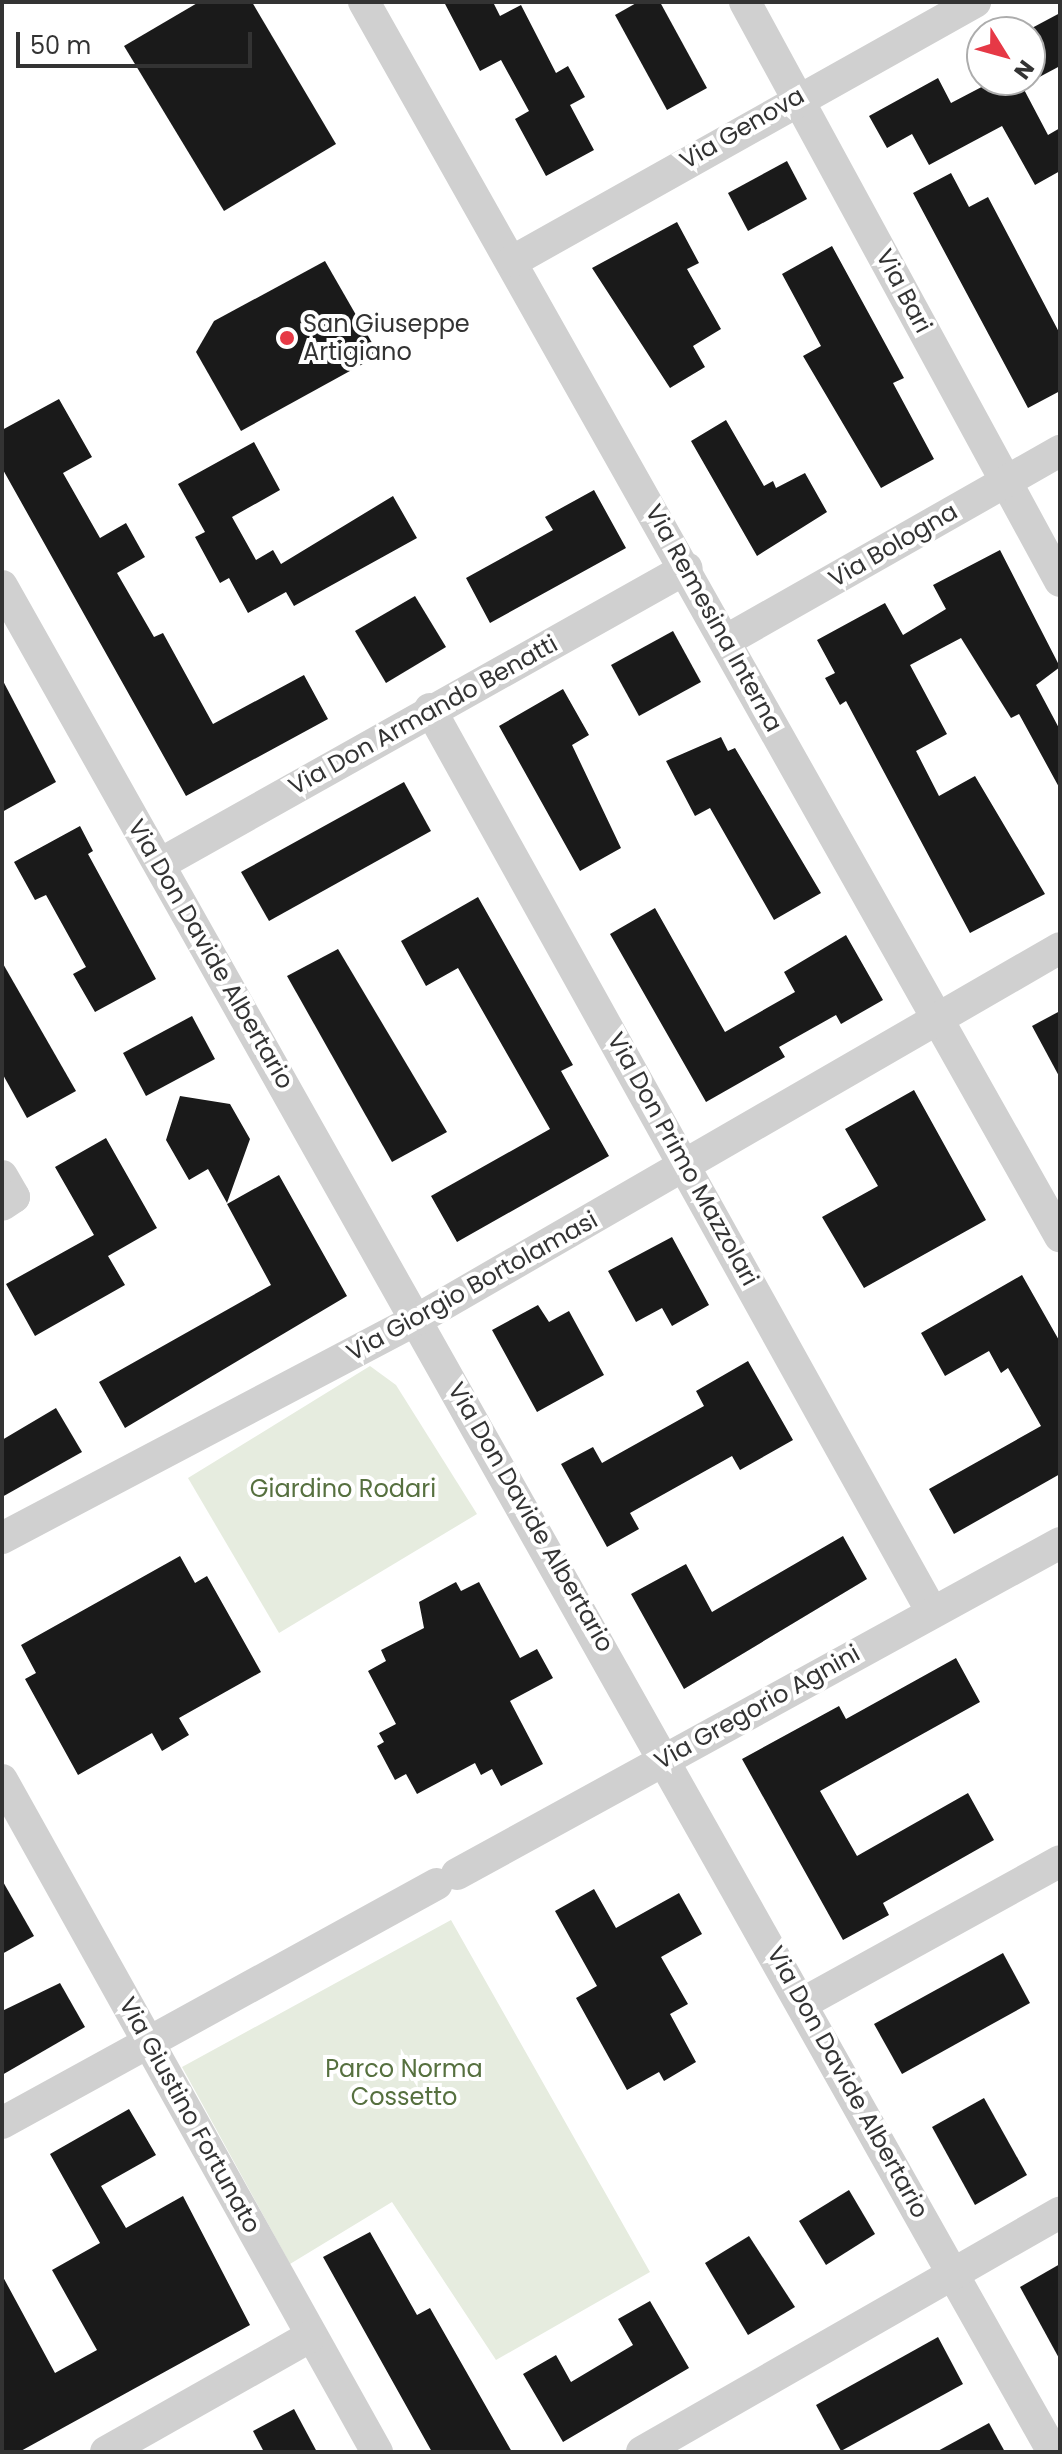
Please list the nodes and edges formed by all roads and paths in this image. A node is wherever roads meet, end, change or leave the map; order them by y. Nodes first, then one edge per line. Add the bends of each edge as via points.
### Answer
1 (364, 2) edge
2 (745, 2) edge
3 (975, 2) edge
4 (799, 94) junction
5 (513, 261) junction
6 (1060, 451) edge
7 (1006, 480) junction
8 (687, 568) junction
9 (1060, 581) edge
10 (2, 586) edge
11 (727, 640) junction
12 (430, 709) junction
13 (160, 864) junction
14 (1060, 948) edge
15 (934, 1020) junction
16 (686, 1165) junction
17 (1060, 1236) edge
18 (418, 1319) junction
19 (2, 1538) edge
20 (1060, 1543) edge
21 (932, 1612) junction
22 (666, 1756) junction
23 (2, 1780) edge
24 (14, 1829) edge
25 (1060, 1861) edge
26 (805, 2002) junction
27 (151, 2041) junction
28 (2, 2123) edge
29 (1060, 2213) edge
30 (953, 2273) junction
31 (311, 2336) junction
32 (106, 2452) edge
33 (377, 2452) edge
34 (642, 2452) edge
35 (1053, 2452) edge

1 - 5 street, Via Remesina Interna
2 - 4 street, Via Bari
3 - 4 street, Via Genova
4 - 5 street, Via Genova
4 - 7 street, Via Bari
5 - 8 street, Via Remesina Interna
6 - 7 street, Via Bologna
7 - 9 street, Via Bari
7 - 11 street, Via Bologna
8 - 11 street, Via Remesina Interna
8 - 12 street, Via Don Armando Benatti
10 - 13 street, Via Don Davide Albertario
11 - 15 street, Via Remesina Interna
12 - 13 street, Via Don Armando Benatti
12 - 16 street, Via Don Primo Mazzolari
13 - 18 street, Via Don Davide Albertario
14 - 15 street, Via Giorgio Bortolamasi
15 - 16 street, Via Giorgio Bortolamasi
15 - 17 street, Via Remesina Interna
16 - 18 street, Via Giorgio Bortolamasi
16 - 21 street, Via Don Primo Mazzolari
18 - 19 street, Via Giorgio Bortolamasi
18 - 22 street, Via Don Davide Albertario
20 - 21 street, Via Gregorio Agnini
21 - 22 street, Via Gregorio Agnini
22 - 26 street, Via Don Davide Albertario
22 - 27 street, Via Gregorio Agnini
23 - 24 street, Via Giustino Fortunato
24 - 27 street, Via Giustino Fortunato
25 - 26 street
26 - 30 street, Via Don Davide Albertario
27 - 28 street, Via Gregorio Agnini
27 - 31 street, Via Giustino Fortunato
29 - 30 street
30 - 34 street
30 - 35 street, Via Don Davide Albertario
31 - 32 street
31 - 33 street, Via Giustino Fortunato

